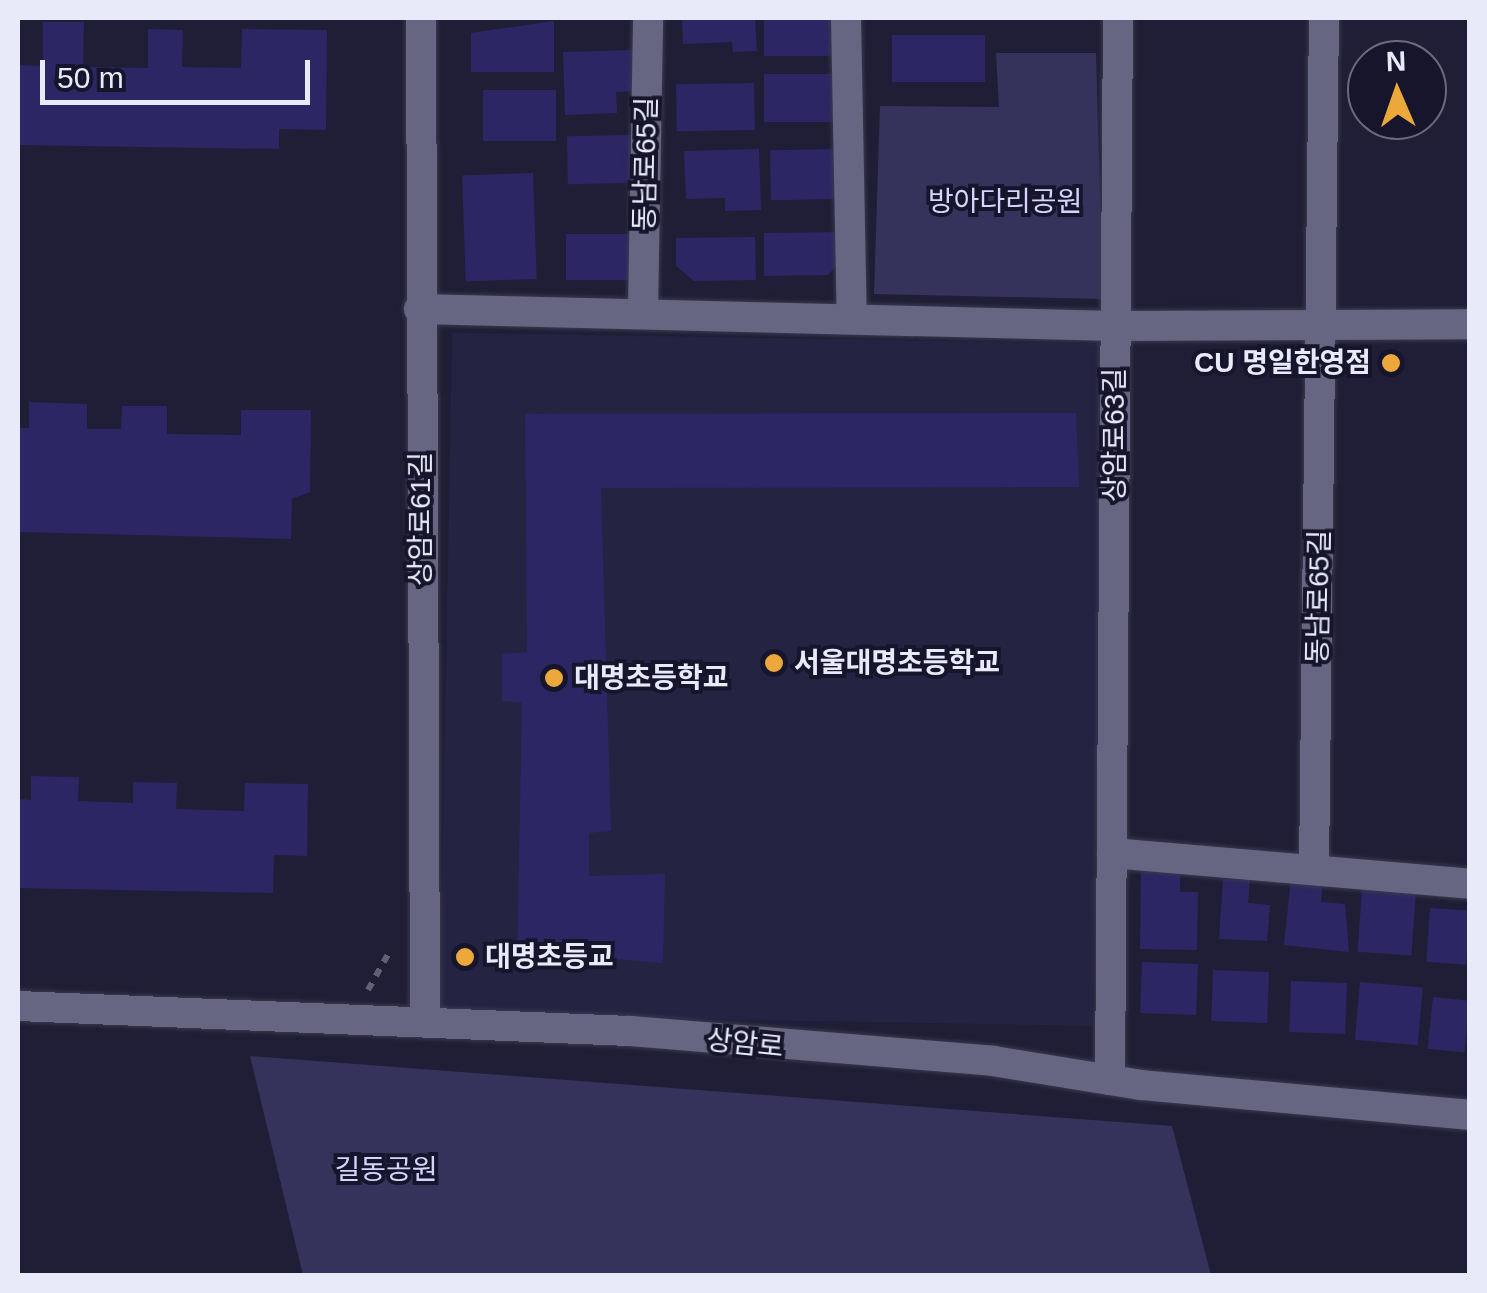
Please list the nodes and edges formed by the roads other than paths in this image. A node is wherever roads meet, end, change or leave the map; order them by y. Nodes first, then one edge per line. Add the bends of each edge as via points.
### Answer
1 (421, 18) edge
2 (648, 18) edge
3 (846, 18) edge
4 (1118, 18) edge
5 (1324, 18) edge
6 (419, 310) junction
7 (643, 311) junction
8 (852, 318) junction
9 (1325, 324) junction
10 (1470, 324) edge
11 (1116, 326) junction
12 (1112, 853) junction
13 (1314, 870) junction
14 (1470, 884) edge
15 (18, 1006) edge
16 (425, 1021) junction
17 (1110, 1080) junction
18 (1470, 1115) edge

1 - 6 street, 상암로61길
2 - 7 street, 동남로65길
3 - 8 street
4 - 11 street, 상암로63길
5 - 9 street, 동남로65길
6 - 7 street
6 - 16 street, 상암로61길
7 - 8 street
8 - 11 street
9 - 10 street
9 - 11 street
9 - 13 street, 동남로65길
11 - 12 street, 상암로63길
12 - 13 street
12 - 17 street, 상암로63길
13 - 14 street
15 - 16 street, 상암로
16 - 17 street, 상암로 via 993,1061
17 - 18 street, 상암로

